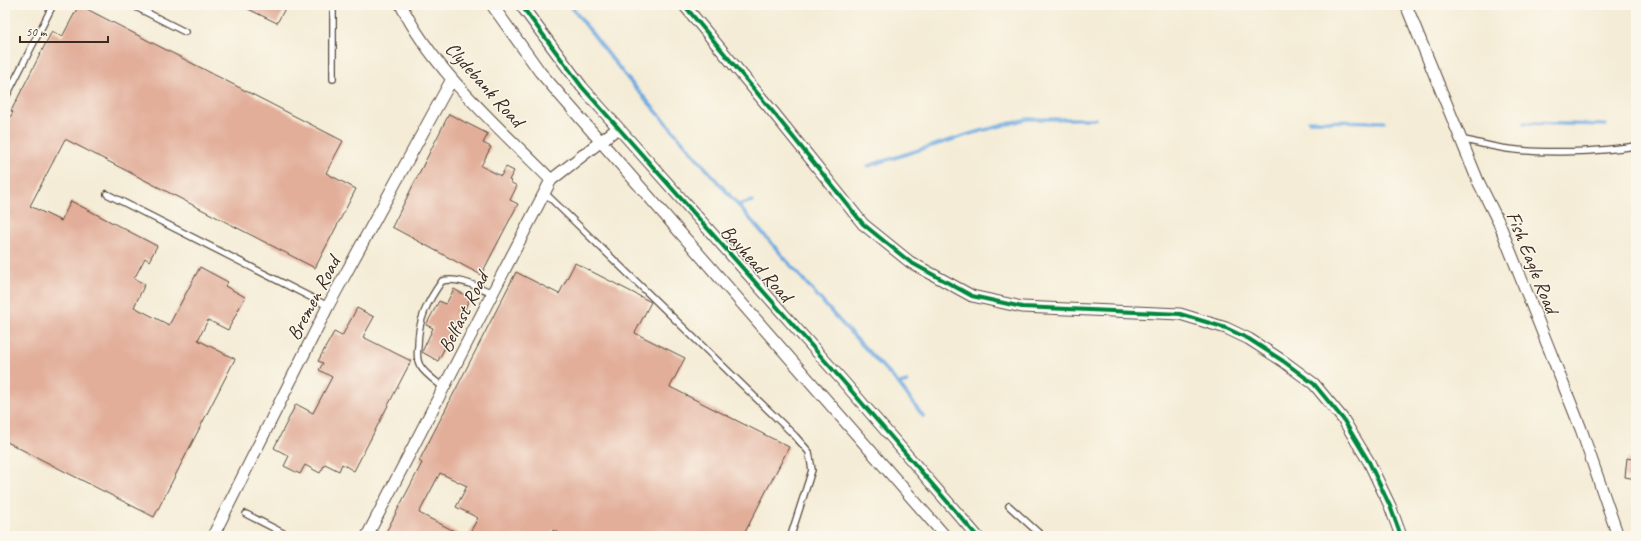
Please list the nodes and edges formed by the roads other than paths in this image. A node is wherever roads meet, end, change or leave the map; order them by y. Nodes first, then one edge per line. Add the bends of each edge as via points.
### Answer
1 (52, 5) edge
2 (132, 5) edge
3 (333, 5) edge
4 (402, 5) edge
5 (492, 5) edge
6 (521, 5) edge
7 (684, 5) edge
8 (1406, 5) edge
9 (185, 32) dead end
10 (333, 78) dead end
11 (452, 79) junction
12 (5, 99) edge
13 (618, 128) junction
14 (1460, 139) junction
15 (600, 141) junction
16 (1636, 146) edge
17 (552, 180) junction
18 (545, 193) junction
19 (107, 194) dead end
20 (493, 293) junction
21 (328, 306) junction
22 (444, 388) junction
23 (1009, 506) dead end
24 (246, 514) dead end
25 (792, 532) dead end
26 (213, 536) edge
27 (289, 536) edge
28 (367, 536) edge
29 (944, 536) edge
30 (977, 536) edge
31 (1042, 536) edge
32 (1401, 536) edge
33 (1618, 536) edge

1 - 12 lane
2 - 9 lane
3 - 10 lane
4 - 11 street, Clydebank Road via 411,25
5 - 15 street, Bayhead Road via 540,72
6 - 13 street, Bayhead Road via 582,87
7 - 32 street via 863,224 910,262 972,296 1022,307 1180,314 1226,328 1249,339 1314,384 1343,419 1369,462
8 - 14 street, Fish Eagle Road
11 - 17 street, Clydebank Road
11 - 21 street, Bremen Road
13 - 15 street, Belfast Road
13 - 30 street, Bayhead Road
14 - 16 lane via 1536,152
14 - 33 street, Fish Eagle Road via 1508,245 1581,429
15 - 17 street, Belfast Road
15 - 29 street, Bayhead Road
17 - 18 street, Belfast Road
18 - 20 street, Belfast Road
18 - 25 lane via 809,452 812,470
19 - 21 lane
20 - 22 street, Belfast Road
20 - 22 lane via 458,280 442,281 422,315 418,359 421,367
21 - 26 street, Bremen Road
22 - 28 street, Belfast Road
23 - 31 lane
24 - 27 lane

